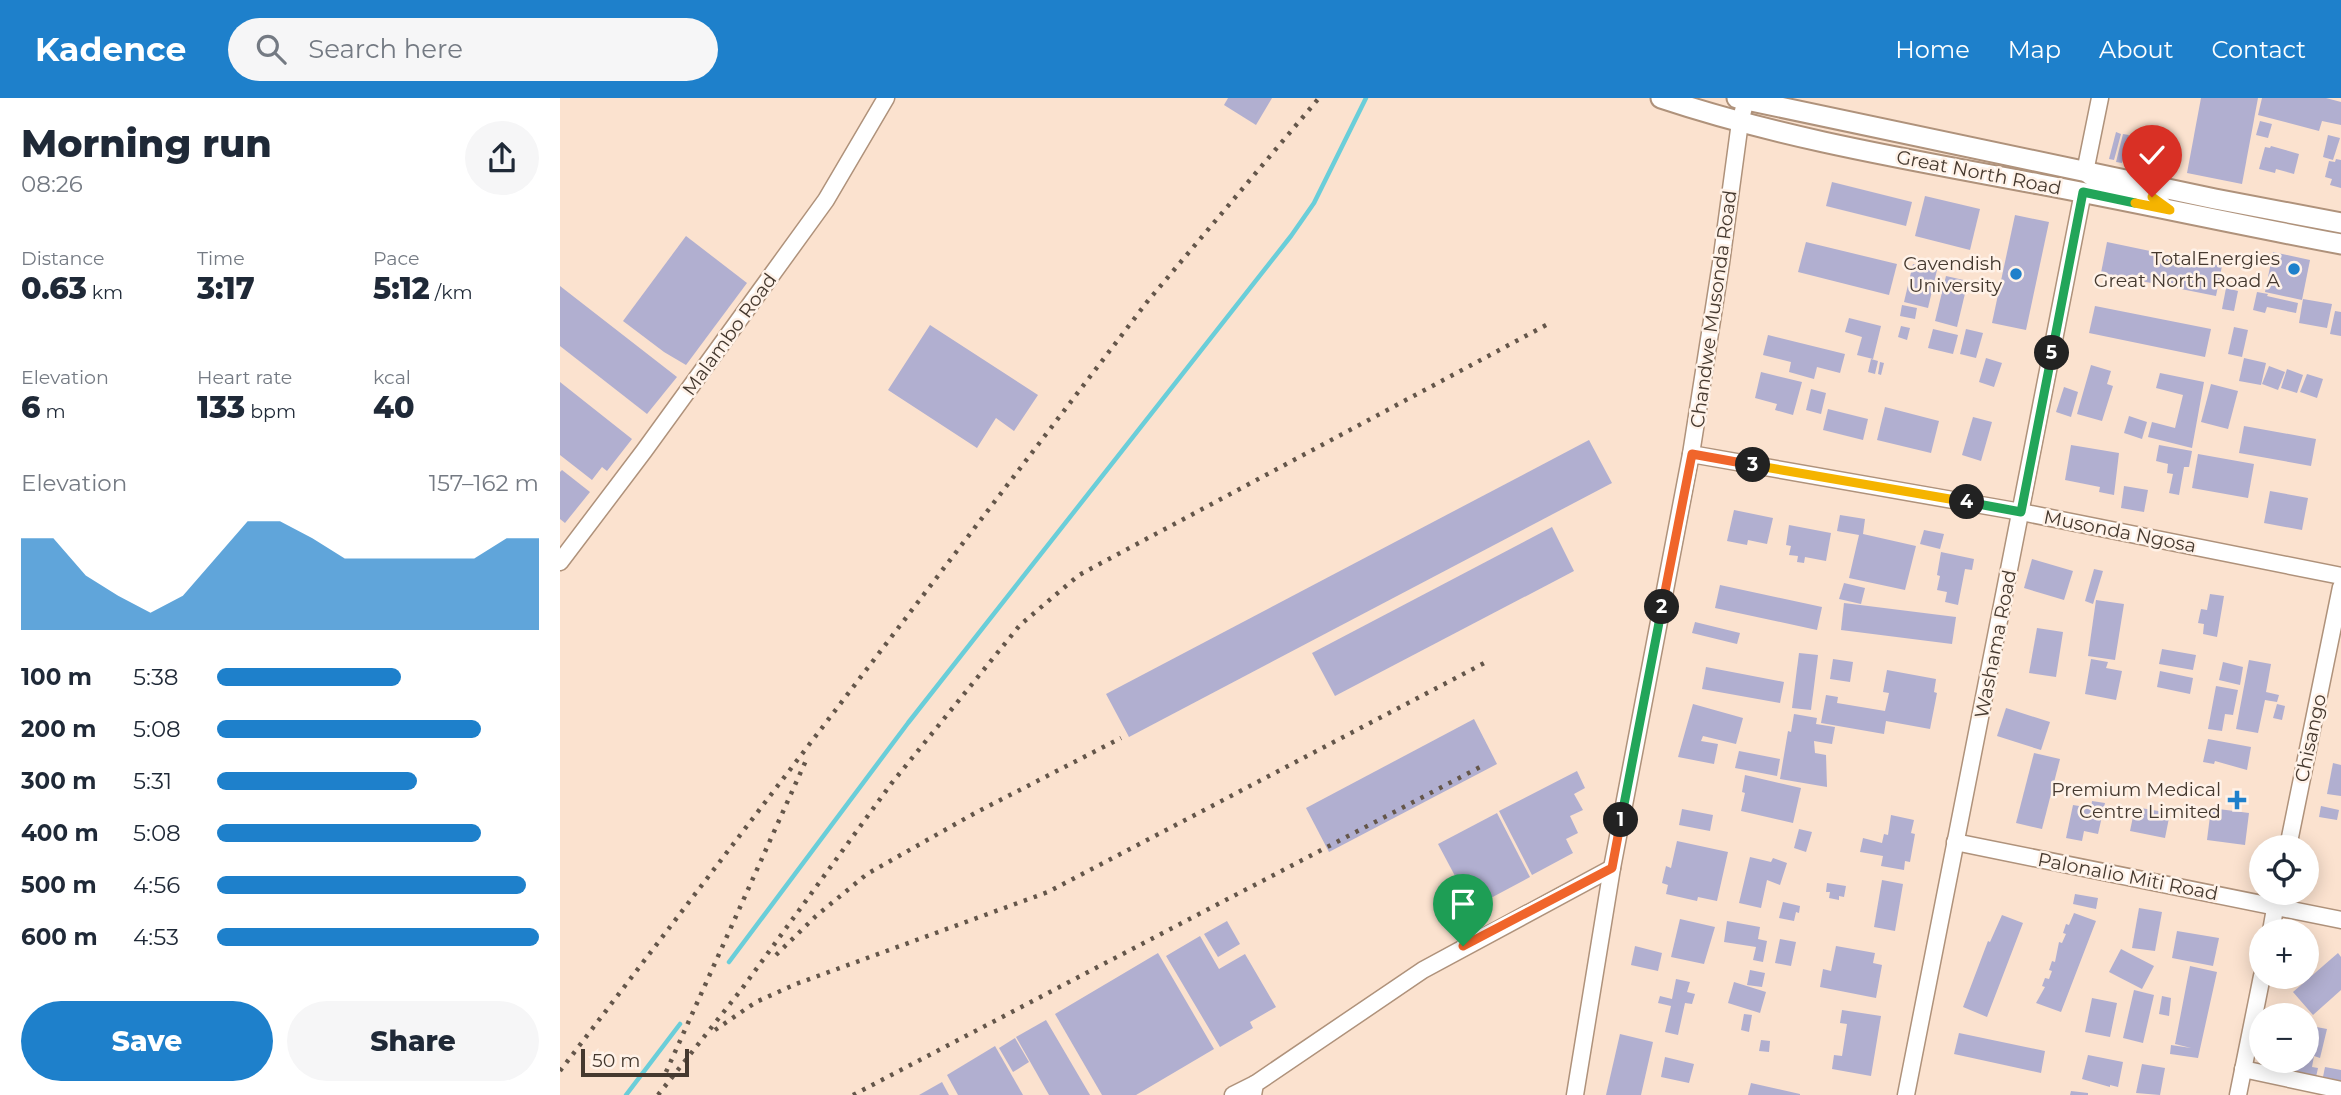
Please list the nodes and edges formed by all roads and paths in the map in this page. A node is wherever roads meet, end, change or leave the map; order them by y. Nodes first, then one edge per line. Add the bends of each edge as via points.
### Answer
1 (886, 98) edge
2 (1661, 98) edge
3 (2100, 98) edge
4 (1742, 99) edge
5 (1740, 122) junction
6 (2085, 172) junction
7 (2083, 192) junction
8 (2170, 210) junction
9 (2341, 223) edge
10 (2341, 244) edge
11 (1692, 454) junction
12 (2021, 512) junction
13 (560, 562) edge
14 (2341, 576) edge
15 (2341, 587) edge
16 (2290, 835) edge
17 (1955, 842) junction
18 (1612, 868) junction
19 (2249, 894) edge
20 (2295, 905) edge
21 (2341, 920) edge
22 (2259, 989) edge
23 (2243, 1069) junction
24 (1254, 1089) edge
25 (2341, 1090) edge
26 (1233, 1095) edge
27 (1575, 1095) edge
28 (1906, 1095) edge
29 (2238, 1095) edge

1 - 13 street, Malambo Road via 826,200
2 - 5 main road, Great North Road
3 - 6 street
4 - 5 street, Chandwe Musonda Road
4 - 6 main road, Great North Road
5 - 7 main road, Great North Road
5 - 11 street, Chandwe Musonda Road
6 - 8 street via 2096,182 2152,197
6 - 9 main road, Great North Road
7 - 8 main road, Great North Road
7 - 12 street, Washama Road
8 - 10 main road, Great North Road
11 - 12 street, Musonda Ngosa
11 - 18 street, Chandwe Musonda Road
12 - 14 street, Musonda Ngosa
12 - 17 street, Washama Road
15 - 16 street, Chisango
17 - 19 street, Palonalio Miti Road
17 - 28 street, Washama Road
18 - 24 street via 1423,970
18 - 27 street, Chandwe Musonda Road
20 - 21 street, Palonalio Miti Road
22 - 23 street
23 - 25 street
23 - 29 street
24 - 26 street

